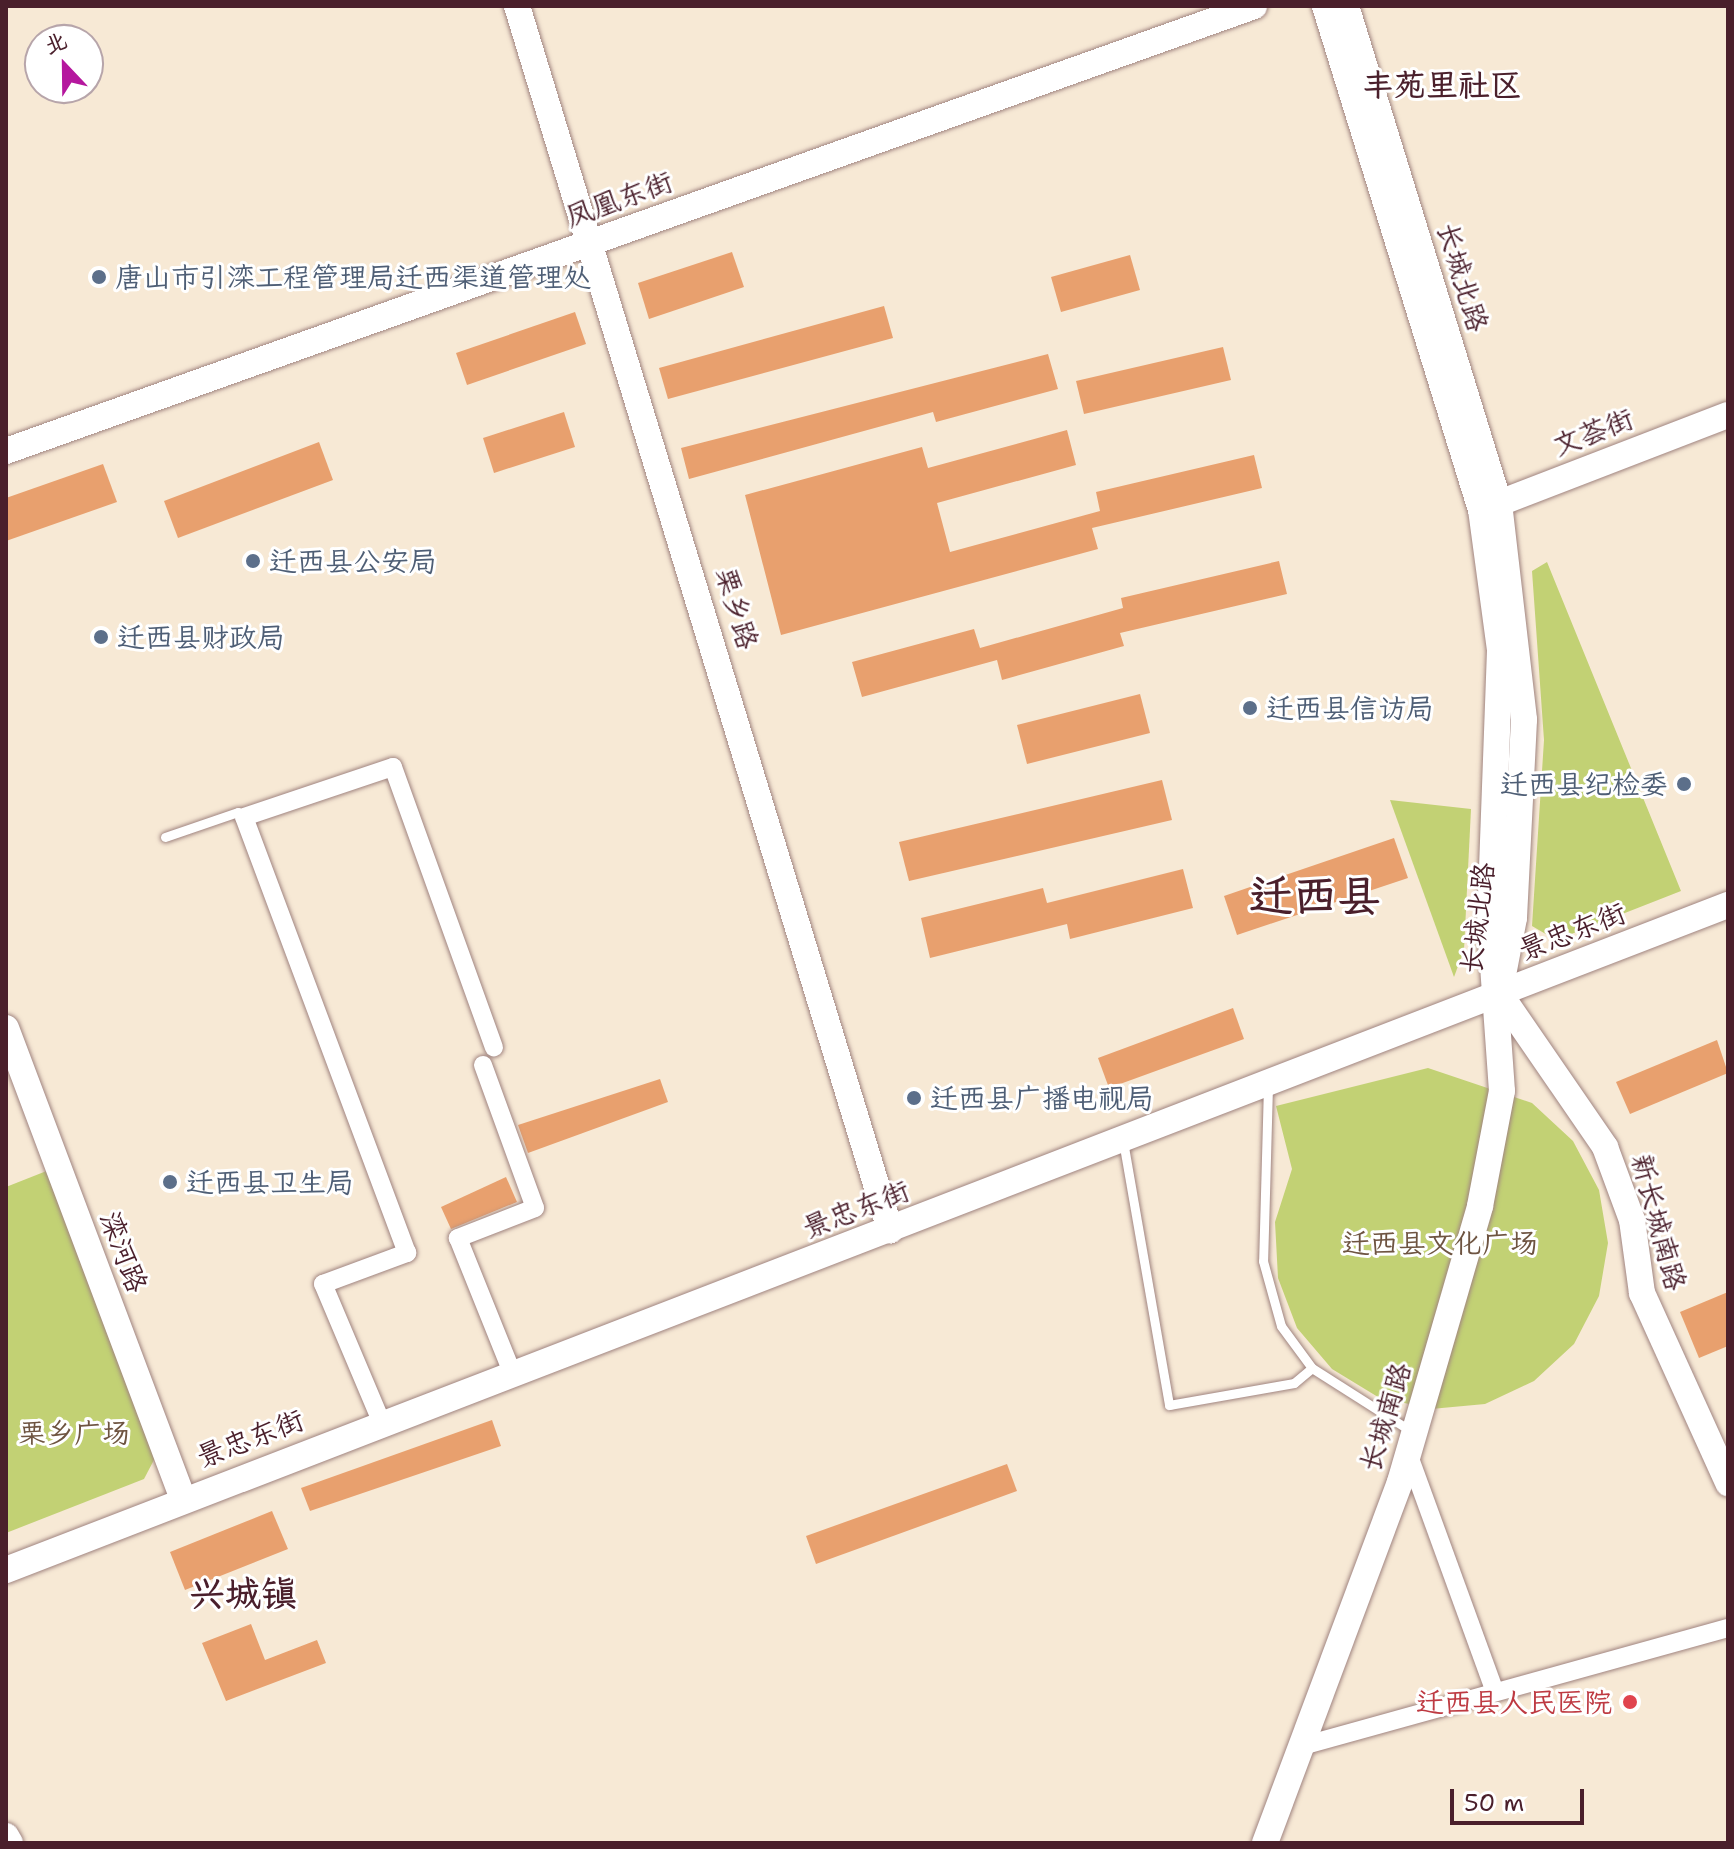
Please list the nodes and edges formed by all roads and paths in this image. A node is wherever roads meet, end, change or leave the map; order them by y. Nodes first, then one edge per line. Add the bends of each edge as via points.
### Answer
1 (517, 6) edge
2 (1254, 6) edge
3 (1325, 6) edge
4 (1346, 6) edge
5 (594, 242) junction
6 (1728, 415) edge
7 (6, 451) edge
8 (1490, 506) junction
9 (244, 817) junction
10 (165, 837) dead end
11 (1728, 905) edge
12 (1500, 994) junction
13 (6, 1028) edge
14 (494, 1047) dead end
15 (483, 1065) dead end
16 (1268, 1086) junction
17 (1123, 1141) junction
18 (890, 1230) junction
19 (1312, 1368) junction
20 (512, 1372) junction
21 (381, 1421) junction
22 (1411, 1443) junction
23 (1728, 1483) edge
24 (183, 1499) junction
25 (6, 1570) edge
26 (1728, 1628) edge
27 (1495, 1692) junction
28 (1306, 1745) junction
29 (6, 1836) edge
30 (10, 1843) edge
31 (1265, 1843) edge

1 - 5 street, 栗乡路
2 - 5 street, 凤凰东街
3 - 8 street, 长城北路
4 - 8 street, 长城北路
5 - 7 street, 凤凰东街
5 - 18 street, 栗乡路
6 - 8 street, 文荟街
8 - 12 street, 长城北路 via 1524,720 1514,918
9 - 10 lane via 238,812
9 - 14 street via 393,767
9 - 21 street via 407,1253 323,1284
11 - 12 street, 景忠东街
12 - 16 street, 景忠东街
12 - 22 street, 长城南路 via 1502,1091 1483,1192
12 - 23 street, 新长城南路 via 1605,1147 1632,1220 1642,1293
13 - 24 street, 滦河路
15 - 20 street via 535,1208 458,1238
16 - 17 street, 景忠东街
16 - 19 lane via 1263,1261 1281,1326
17 - 18 street, 景忠东街
17 - 19 lane via 1169,1405 1294,1383
18 - 20 street, 景忠东街
19 - 22 lane
20 - 21 street, 景忠东街
21 - 24 street, 景忠东街
22 - 27 street
22 - 28 street, 长城南路
24 - 25 street, 景忠东街
26 - 27 street
27 - 28 street
28 - 31 street, 长城南路
29 - 30 street

